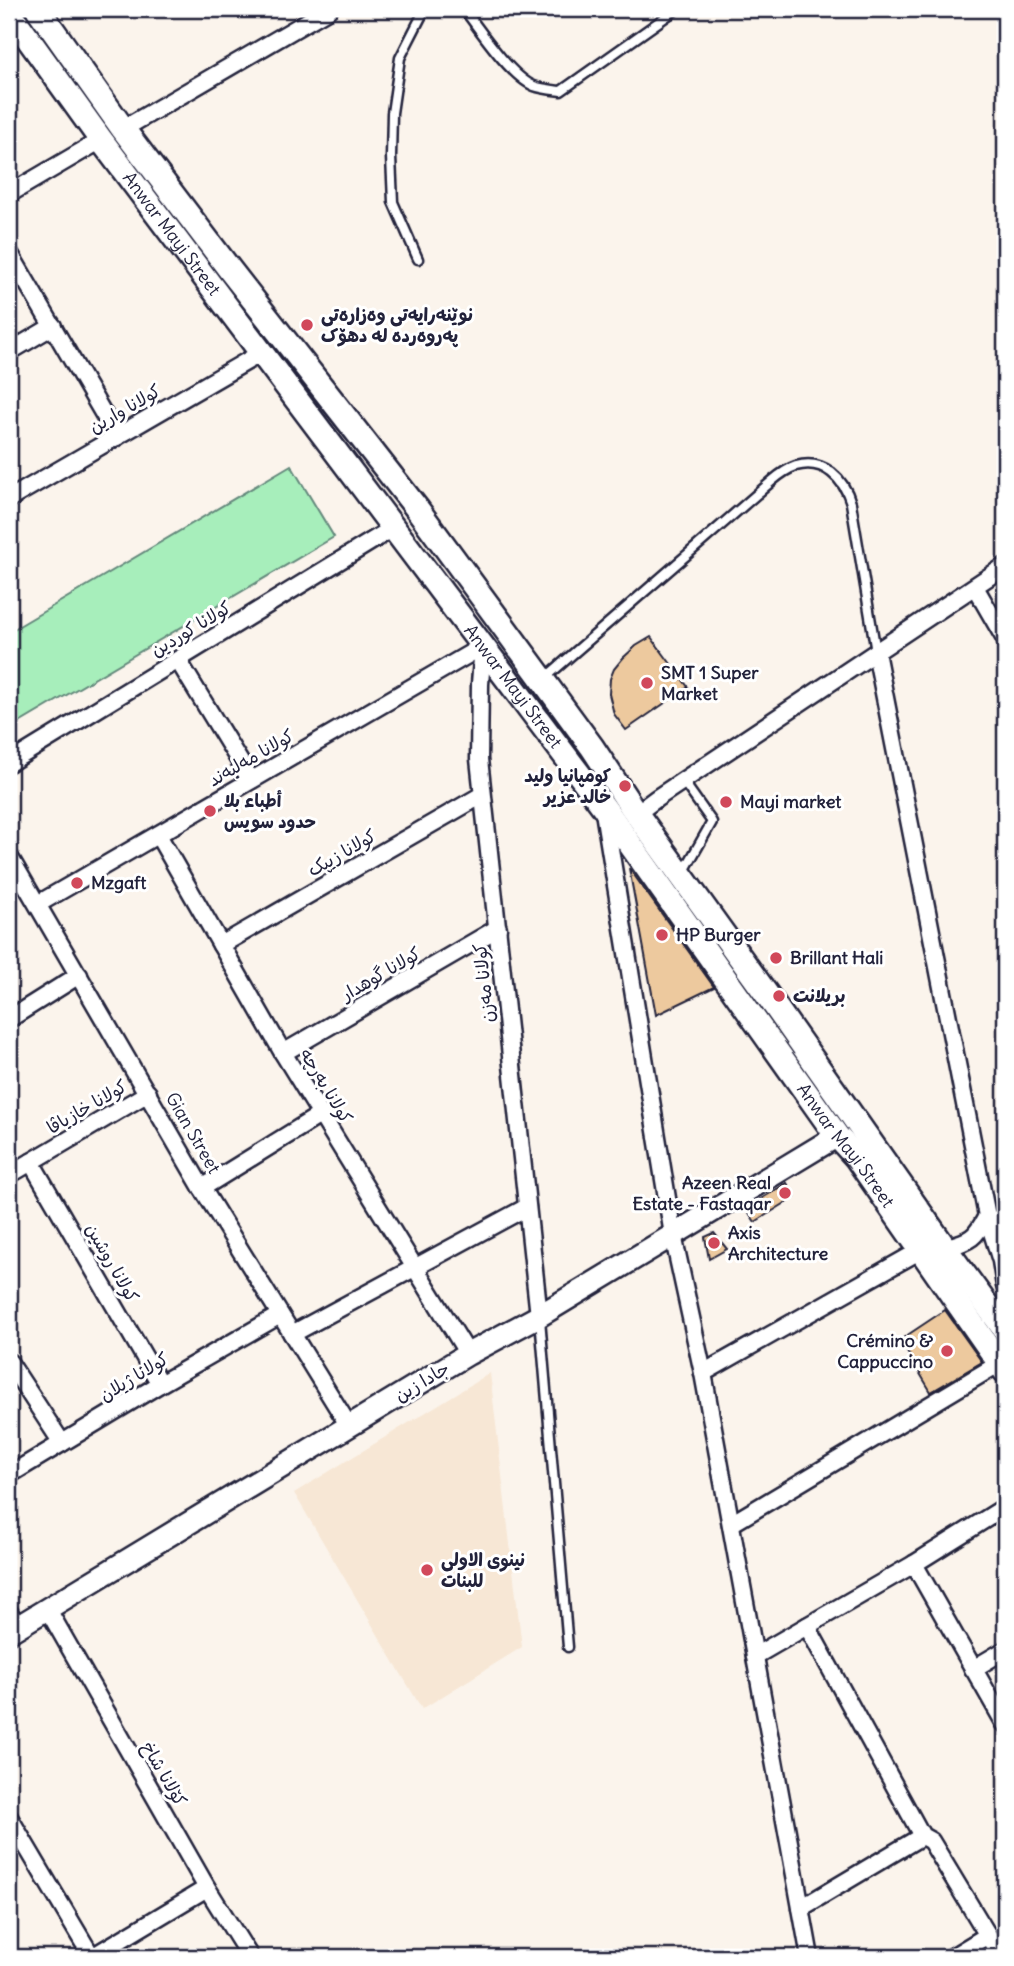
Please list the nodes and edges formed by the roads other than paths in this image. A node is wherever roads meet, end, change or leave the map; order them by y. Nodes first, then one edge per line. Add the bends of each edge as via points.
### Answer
1 (37, 9) edge
2 (329, 9) edge
3 (425, 9) edge
4 (464, 9) edge
5 (677, 9) edge
6 (9, 12) edge
7 (123, 129) junction
8 (101, 140) junction
9 (9, 194) edge
10 (9, 251) edge
11 (418, 259) dead end
12 (53, 326) junction
13 (9, 352) edge
14 (261, 353) junction
15 (117, 437) junction
16 (9, 499) edge
17 (393, 528) junction
18 (1005, 566) edge
19 (975, 587) junction
20 (1005, 639) edge
21 (483, 646) junction
22 (876, 652) junction
23 (178, 660) junction
24 (543, 680) junction
25 (9, 763) edge
26 (251, 780) junction
27 (683, 781) junction
28 (482, 794) junction
29 (603, 806) junction
30 (637, 813) junction
31 (158, 835) junction
32 (9, 856) edge
33 (682, 876) junction
34 (38, 904) junction
35 (498, 928) junction
36 (221, 945) junction
37 (79, 975) junction
38 (770, 999) junction
39 (751, 1014) junction
40 (9, 1019) edge
41 (283, 1053) junction
42 (148, 1093) junction
43 (320, 1115) junction
44 (837, 1136) junction
45 (31, 1162) junction
46 (9, 1175) edge
47 (202, 1188) junction
48 (527, 1208) junction
49 (1005, 1214) edge
50 (987, 1216) junction
51 (673, 1235) junction
52 (945, 1248) junction
53 (921, 1251) junction
54 (415, 1269) junction
55 (1005, 1286) edge
56 (280, 1315) junction
57 (539, 1316) junction
58 (1005, 1330) edge
59 (292, 1334) junction
60 (468, 1354) junction
61 (9, 1362) edge
62 (1003, 1367) edge
63 (703, 1373) junction
64 (160, 1384) junction
65 (349, 1426) junction
66 (62, 1443) junction
67 (9, 1475) edge
68 (1005, 1507) edge
69 (731, 1524) junction
70 (914, 1564) junction
71 (47, 1608) junction
72 (12, 1623) edge
73 (807, 1626) junction
74 (568, 1647) dead end
75 (1005, 1650) edge
76 (755, 1656) junction
77 (973, 1669) junction
78 (1005, 1724) edge
79 (9, 1817) edge
80 (922, 1836) junction
81 (207, 1888) junction
82 (801, 1908) junction
83 (988, 1935) junction
84 (92, 1957) edge
85 (250, 1957) edge
86 (810, 1957) edge
87 (952, 1957) edge
88 (1001, 1957) edge

1 - 7 main road, Anwar Mayi Street
2 - 7 street
3 - 11 lane via 400,58 392,113 393,202
4 - 5 lane via 522,79 561,91
6 - 8 main road, Anwar Mayi Street
7 - 24 main road, Anwar Mayi Street via 418,510
8 - 9 street
8 - 14 main road, Anwar Mayi Street
10 - 12 street
12 - 13 street
12 - 15 street
14 - 15 street, کولانا وارین
14 - 17 main road, Anwar Mayi Street
15 - 16 street, کولانا وارین
17 - 21 main road, Anwar Mayi Street
17 - 23 street, کولانا کوردین
18 - 19 street
19 - 20 street
19 - 22 street
21 - 26 street, کولانا مەلبەند
21 - 28 street, کولانا مەزن
21 - 29 main road, Anwar Mayi Street
22 - 24 lane via 846,488 825,468 796,466 772,481
22 - 27 street
22 - 50 street
23 - 25 street, کولانا کوردین
23 - 26 street
24 - 30 main road, Anwar Mayi Street
26 - 31 street, کولانا مەلبەند
27 - 30 street
27 - 33 lane via 712,822
28 - 35 street, کولانا مەزن
28 - 36 street, کولانا زیپک
29 - 39 main road, Anwar Mayi Street
29 - 51 street
30 - 33 main road, Anwar Mayi Street
31 - 34 street, کولانا مەلبەند
31 - 36 street, کولانا بەرچە
32 - 34 street, Gian Street
33 - 38 main road, Anwar Mayi Street
34 - 37 street, Gian Street
35 - 41 street, کولانا گوهدار
35 - 48 street, کولانا مەزن
36 - 41 street, کولانا بەرچە
37 - 40 street
37 - 42 street, Gian Street
38 - 39 main road
38 - 52 main road, Anwar Mayi Street
39 - 44 main road, Anwar Mayi Street
41 - 43 street, کولانا بەرچە
42 - 45 street, کولانا خازیاڤا
42 - 47 street, Gian Street
43 - 47 street
43 - 54 street, کولانا بەرچە
44 - 51 street, جادا زین
44 - 53 main road, Anwar Mayi Street
45 - 46 street, کولانا خازیاڤا
45 - 64 street, کولانا روشین
47 - 56 street, Gian Street
48 - 54 street
48 - 57 street, کولانا مەزن
49 - 50 lane
50 - 52 street via 968,1241
50 - 55 street
51 - 57 street, جادا زین
51 - 63 street
52 - 58 main road, Anwar Mayi Street
53 - 62 main road, Anwar Mayi Street
53 - 63 street
54 - 59 street
54 - 60 street, کولانا بەرچە
56 - 59 street, Gian Street
56 - 64 street, کولانا ژیلان
57 - 60 street, جادا زین
57 - 74 lane
59 - 65 street, Gian Street
60 - 65 street, جادا زین
61 - 66 street
62 - 69 street
63 - 69 street
64 - 66 street, کولانا ژیلان
65 - 71 street, جادا زین
66 - 67 street, کولانا ژیلان
68 - 70 street
69 - 76 street
70 - 73 street
70 - 77 street
71 - 72 street, جادا زین
71 - 81 street, کۆلانا شاخ
73 - 76 street
73 - 80 street
75 - 77 street
76 - 82 street
77 - 78 street
79 - 84 street
80 - 82 street
80 - 83 street via 931,1842
81 - 84 street
81 - 85 street, کۆلانا شاخ
82 - 86 street
83 - 87 street
83 - 88 street

